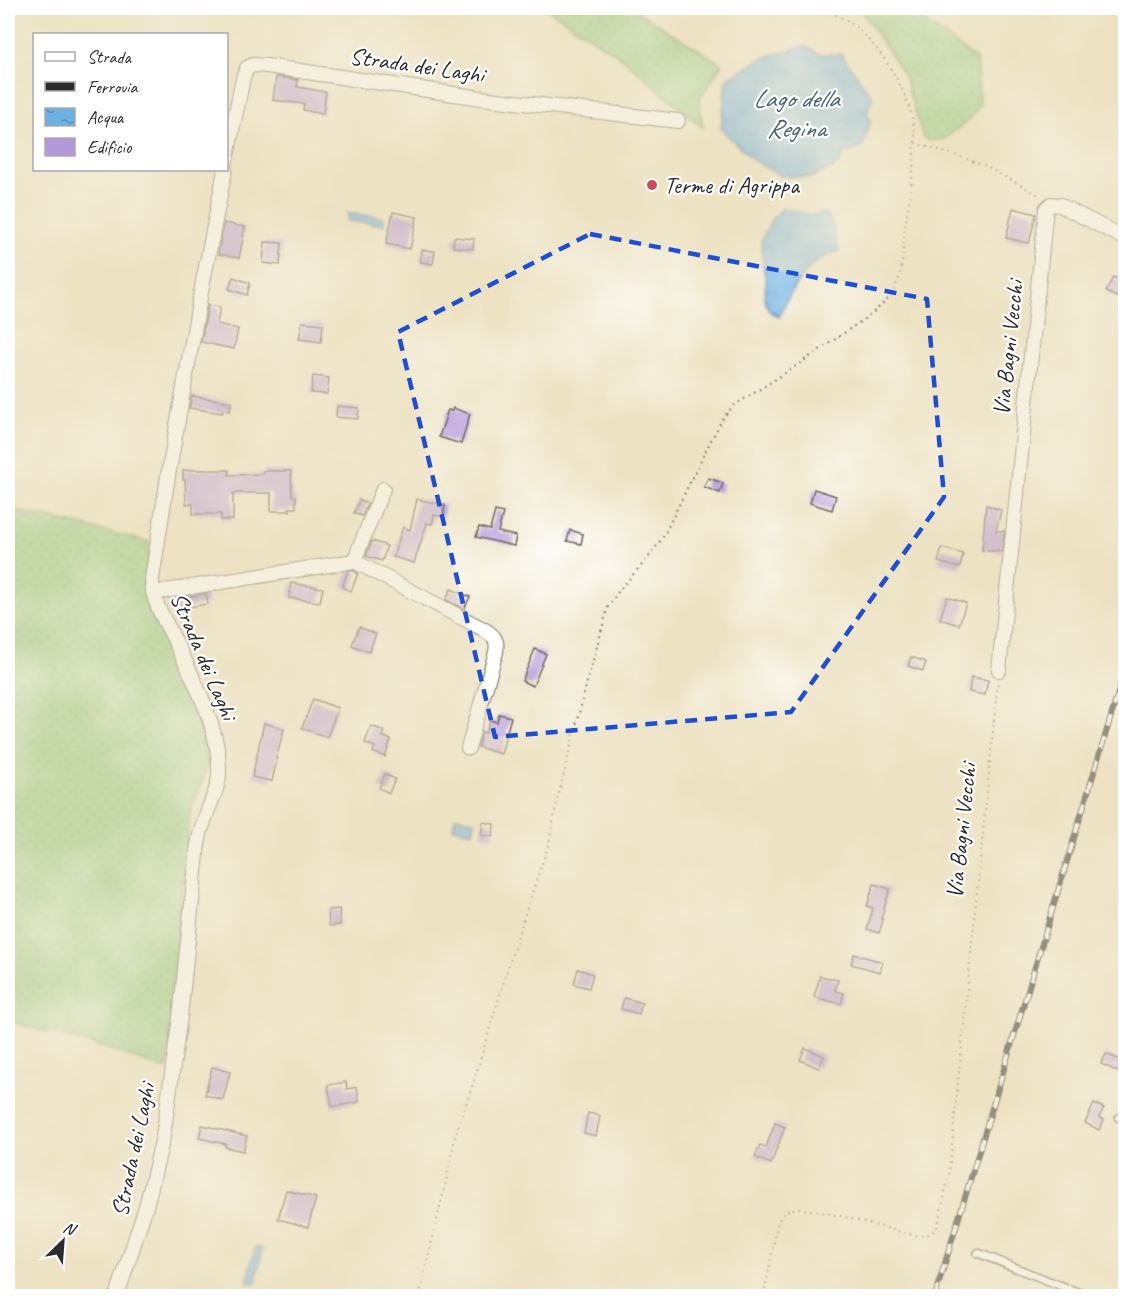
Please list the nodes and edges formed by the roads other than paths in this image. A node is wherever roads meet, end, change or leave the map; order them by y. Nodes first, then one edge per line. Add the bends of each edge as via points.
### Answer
1 (678, 121) dead end
2 (228, 151) edge
3 (225, 171) edge
4 (1125, 239) edge
5 (383, 489) dead end
6 (354, 561) junction
7 (153, 593) junction
8 (999, 670) road end
9 (468, 748) dead end
10 (978, 1253) dead end
11 (117, 1296) edge
12 (1087, 1296) edge

1 - 2 street, Strada dei Laghi via 253,65 243,78
3 - 7 street, Strada dei Laghi via 168,476
4 - 8 street, Via Bagni Vecchi via 1060,205 1051,204 1046,209
5 - 6 street
6 - 7 street
6 - 9 street via 496,638 496,652
7 - 11 street, Strada dei Laghi via 208,716 219,772 198,844 163,1137
10 - 12 lane

